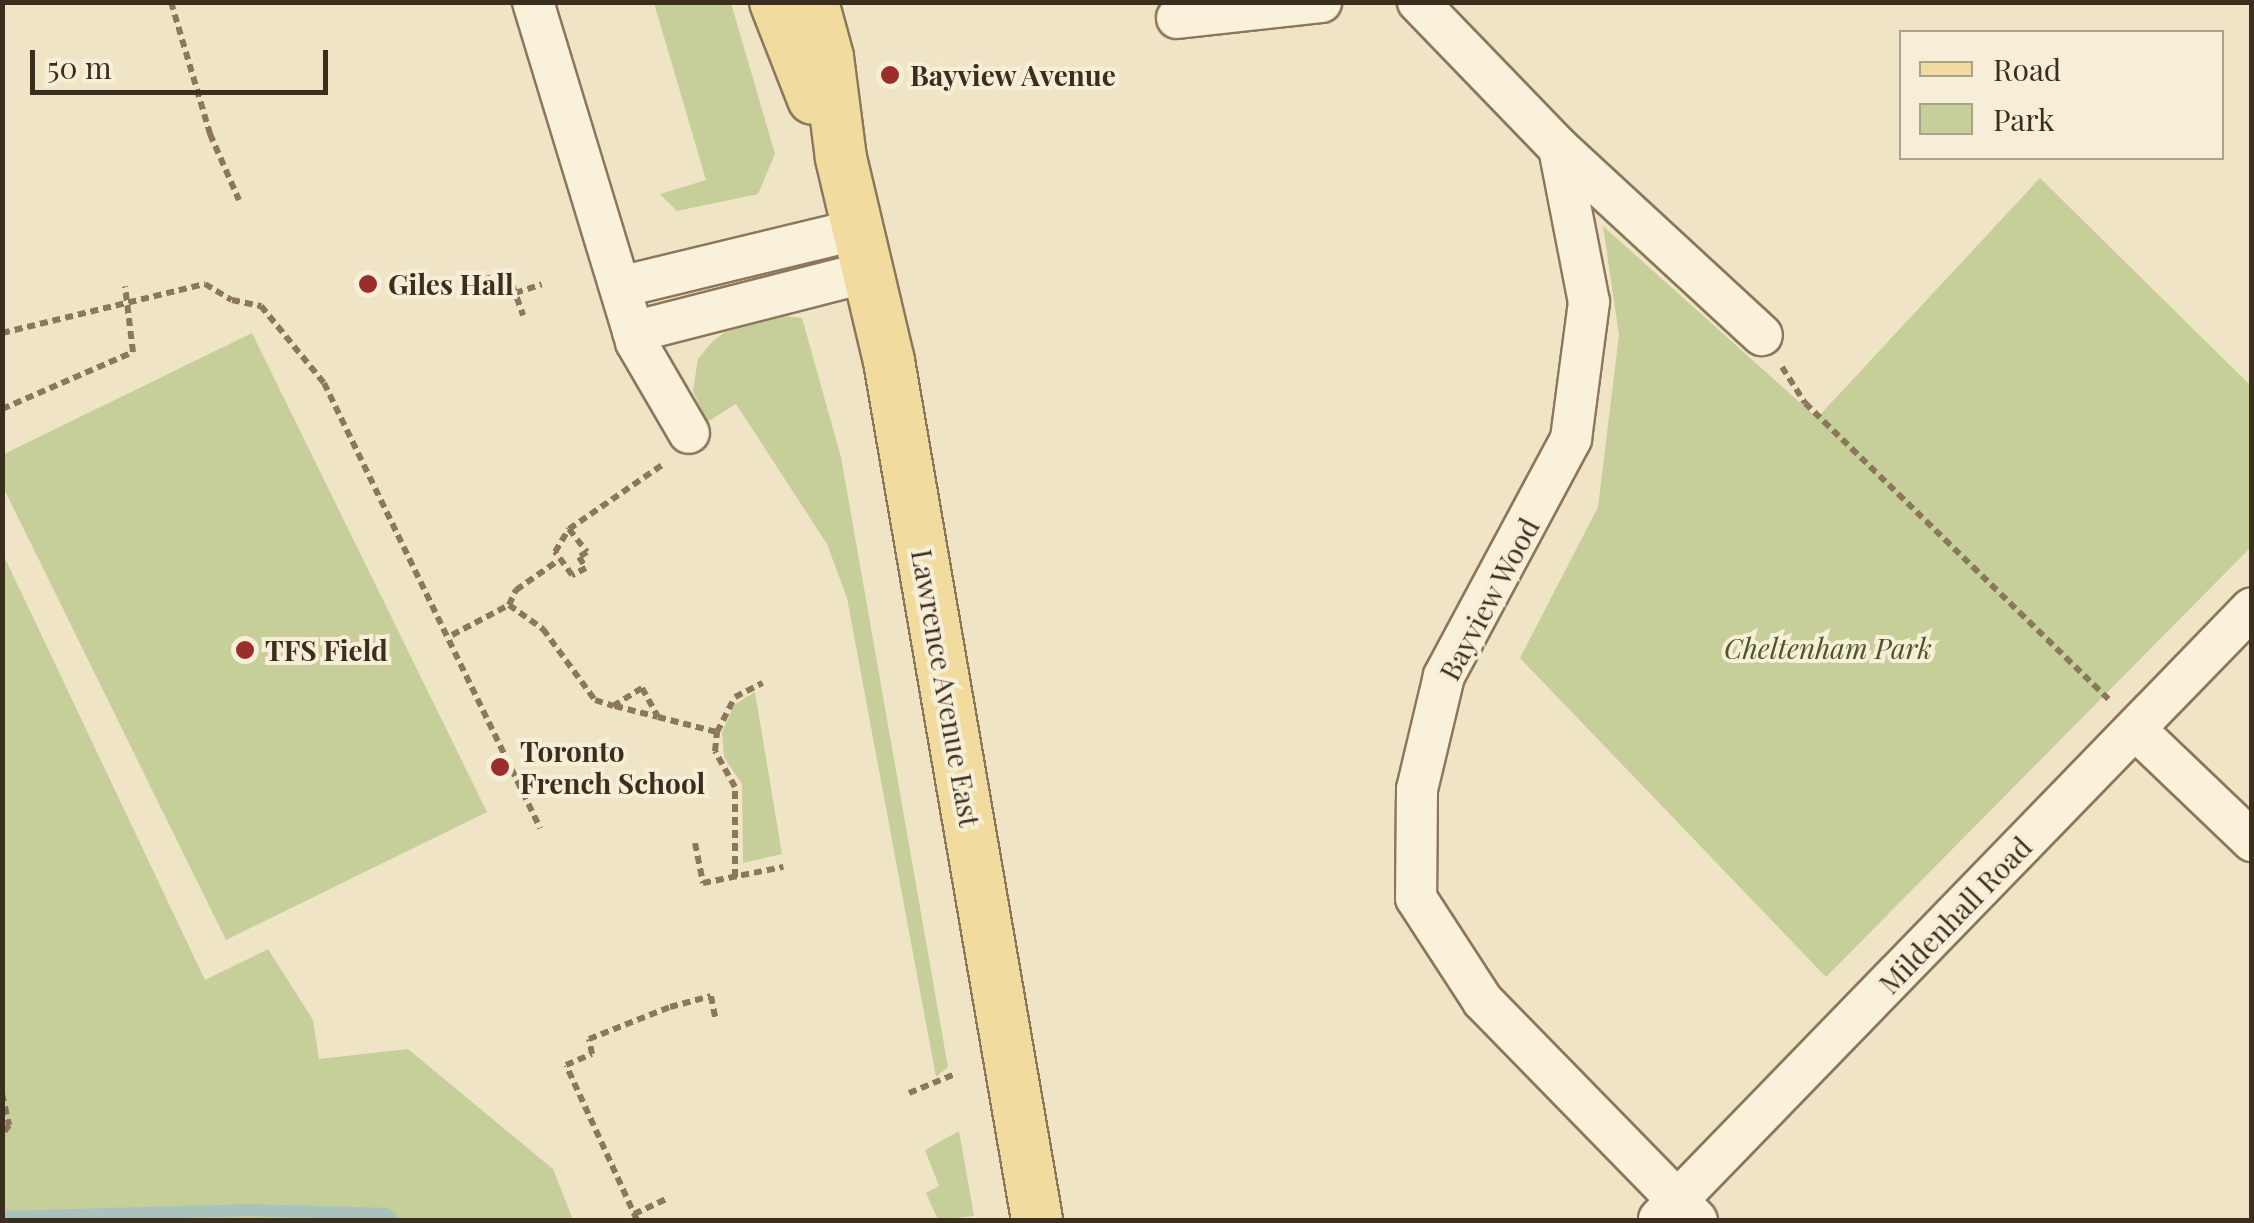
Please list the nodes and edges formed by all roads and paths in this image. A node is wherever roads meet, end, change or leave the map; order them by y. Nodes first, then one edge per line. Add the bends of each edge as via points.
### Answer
1 (171, 2) edge
2 (533, 2) edge
3 (775, 2) edge
4 (812, 2) edge
5 (1321, 2) edge
6 (1418, 2) edge
7 (1178, 18) dead end
8 (1559, 148) junction
9 (840, 158) junction
10 (238, 200) dead end
11 (864, 251) junction
12 (483, 280) dead end
13 (542, 284) dead end
14 (125, 286) dead end
15 (620, 287) junction
16 (515, 293) junction
17 (127, 306) junction
18 (523, 315) dead end
19 (2, 332) edge
20 (633, 332) junction
21 (1762, 335) joint
22 (2, 409) edge
23 (678, 448) joint
24 (570, 530) junction
25 (559, 560) junction
26 (509, 606) junction
27 (2252, 608) edge
28 (452, 635) junction
29 (763, 683) dead end
30 (614, 706) junction
31 (658, 716) junction
32 (2136, 730) junction
33 (717, 732) junction
34 (540, 828) dead end
35 (2252, 841) edge
36 (695, 844) dead end
37 (783, 867) dead end
38 (736, 876) junction
39 (716, 1021) dead end
40 (955, 1074) dead end
41 (908, 1093) dead end
42 (2, 1094) edge
43 (2, 1135) edge
44 (666, 1199) dead end
45 (1677, 1214) edge
46 (636, 1218) edge
47 (1037, 1220) edge

1 - 10 path via 210,134
2 - 15 street
3 - 9 main road, Lawrence Avenue East
4 - 9 main road, Lawrence Avenue East via 828,57
5 - 7 street
6 - 8 street
8 - 21 street
8 - 45 street, Bayview Wood via 1588,302 1571,439 1444,676 1417,789 1416,898 1483,1001
9 - 11 main road, Lawrence Avenue East
11 - 15 street
11 - 20 street
11 - 47 main road, Lawrence Avenue East
12 - 16 path via 508,273
13 - 16 path
14 - 17 path
15 - 20 street
16 - 18 path
17 - 19 path
17 - 22 path via 133,352
17 - 28 path via 205,284 232,300 261,306 324,383
20 - 23 street
21 - 32 path via 1805,404 2064,650
23 - 24 path
24 - 25 path via 555,552
24 - 25 path via 587,552 579,556 586,568 572,576
25 - 26 path via 516,590
26 - 28 path
26 - 30 path via 544,628 595,700
27 - 32 street, Mildenhall Road
28 - 34 path
29 - 33 path via 734,696
30 - 31 path
30 - 31 path via 642,688
31 - 33 path
32 - 35 street
32 - 45 street, Mildenhall Road
33 - 38 path via 715,751 735,787
36 - 38 path via 703,883
37 - 38 path
39 - 46 path via 711,996 670,1007 590,1039 592,1054 566,1065
40 - 41 path
42 - 43 path via 9,1125
44 - 46 path

